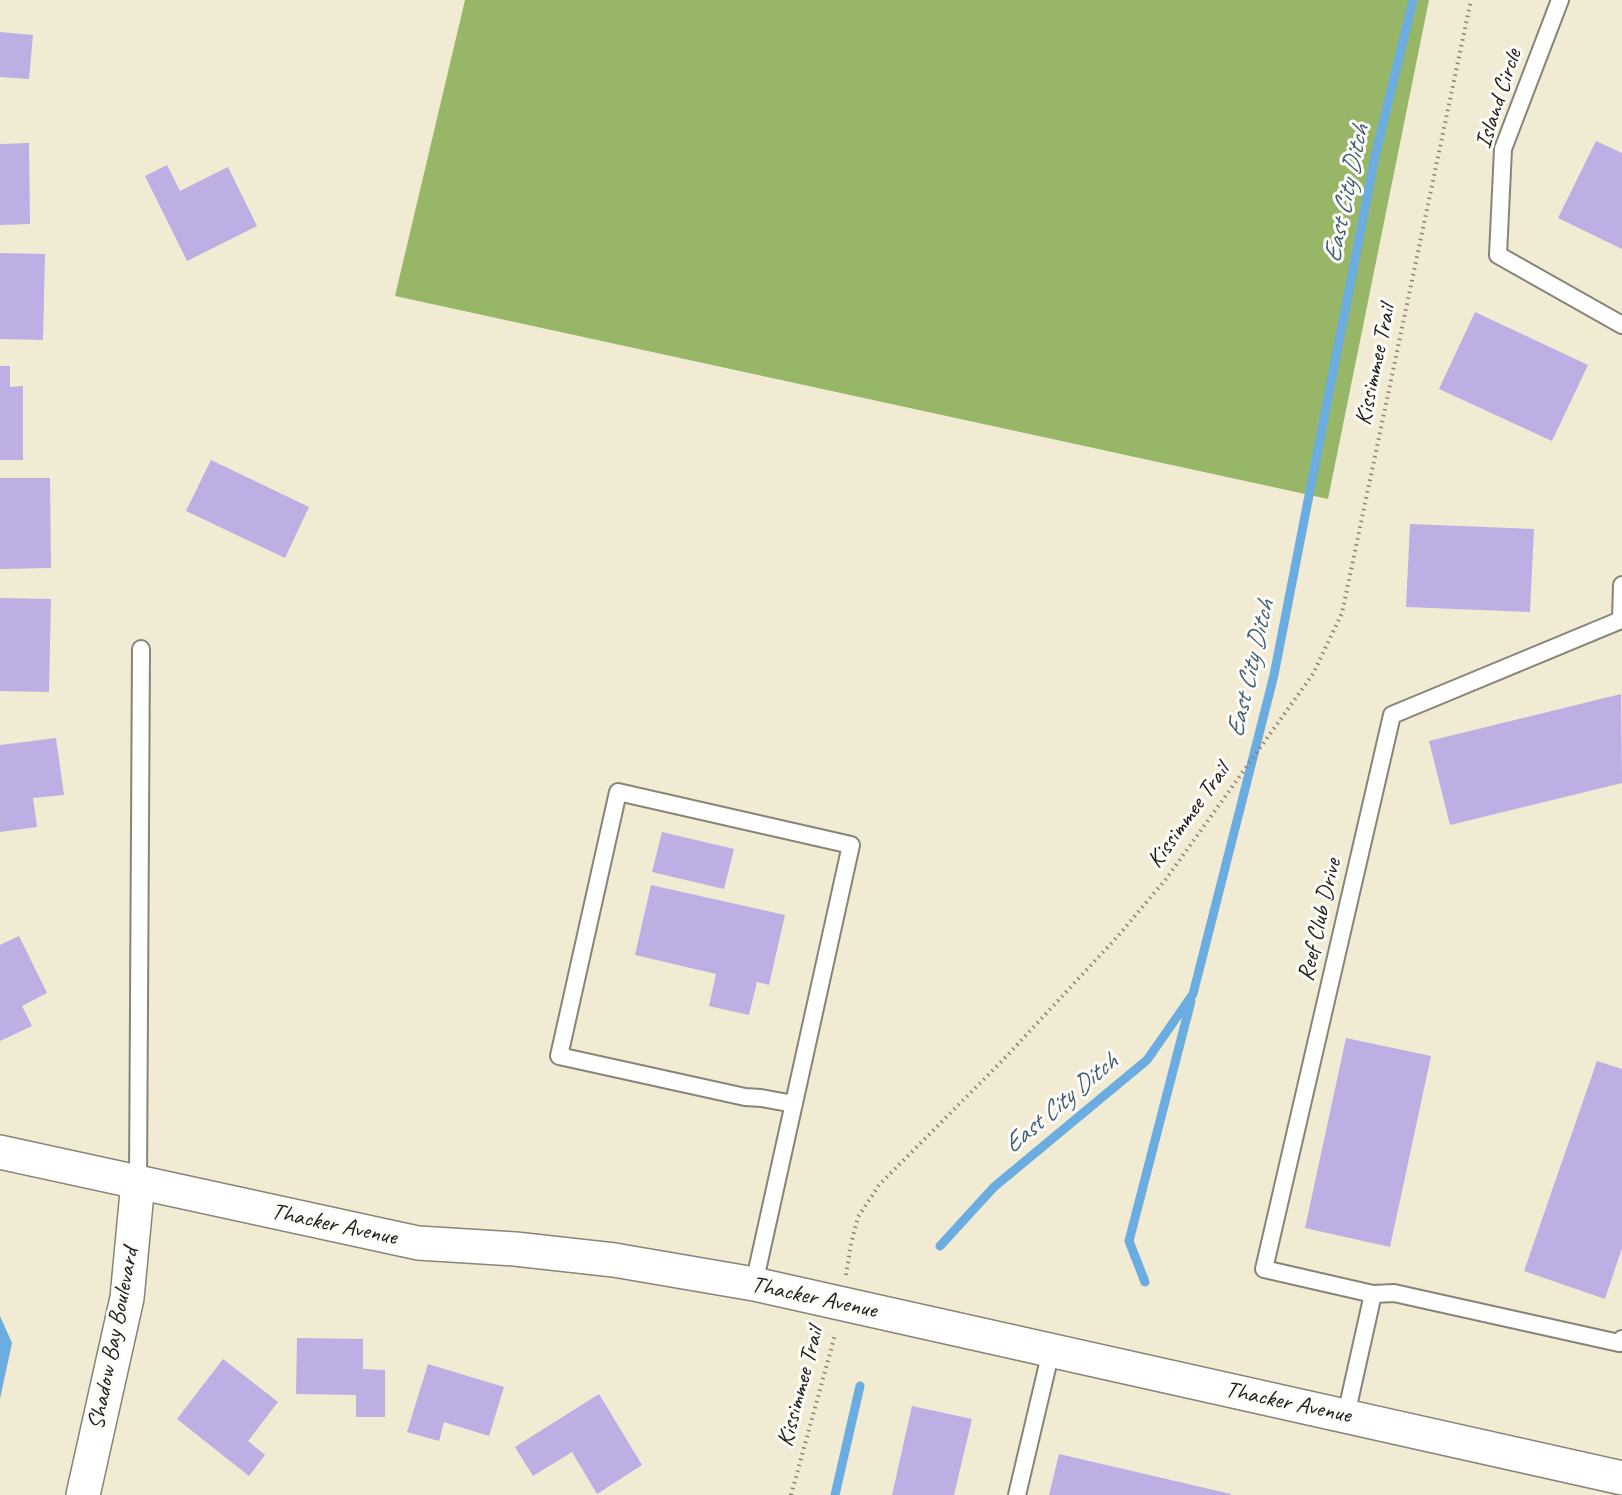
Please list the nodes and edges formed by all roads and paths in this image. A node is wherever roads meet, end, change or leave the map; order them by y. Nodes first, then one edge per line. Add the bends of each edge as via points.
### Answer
1 (1471, 0) edge
2 (1560, 0) edge
3 (1622, 325) edge
4 (1622, 585) edge
5 (1622, 621) edge
6 (141, 649) dead end
7 (794, 1104) junction
8 (0, 1152) edge
9 (138, 1182) junction
10 (754, 1284) junction
11 (1373, 1294) junction
12 (841, 1303) junction
13 (1622, 1339) edge
14 (1051, 1351) junction
15 (1346, 1415) junction
16 (1622, 1478) edge
17 (83, 1495) edge
18 (791, 1495) edge
19 (1017, 1495) edge

1 - 12 path, Kissimmee Trail via 1342,613 1313,674 1166,879 1118,936 879,1185 856,1224
2 - 3 lane, Island Circle via 1503,149 1498,255
4 - 5 lane
5 - 11 lane, Reef Club Drive via 1392,715 1264,1269
6 - 9 lane
7 - 7 lane via 851,845 618,792 559,1056
7 - 10 lane
8 - 9 street, Thacker Avenue
9 - 10 street, Thacker Avenue via 418,1243 614,1260
9 - 17 street, Shadow Bay Boulevard via 127,1298
10 - 12 street, Thacker Avenue
11 - 13 lane, Reef Club Drive via 1394,1293 1619,1343
11 - 15 lane
12 - 14 street, Thacker Avenue
12 - 18 path, Kissimmee Trail via 832,1351
14 - 15 street, Thacker Avenue
14 - 19 lane
15 - 16 street, Thacker Avenue

